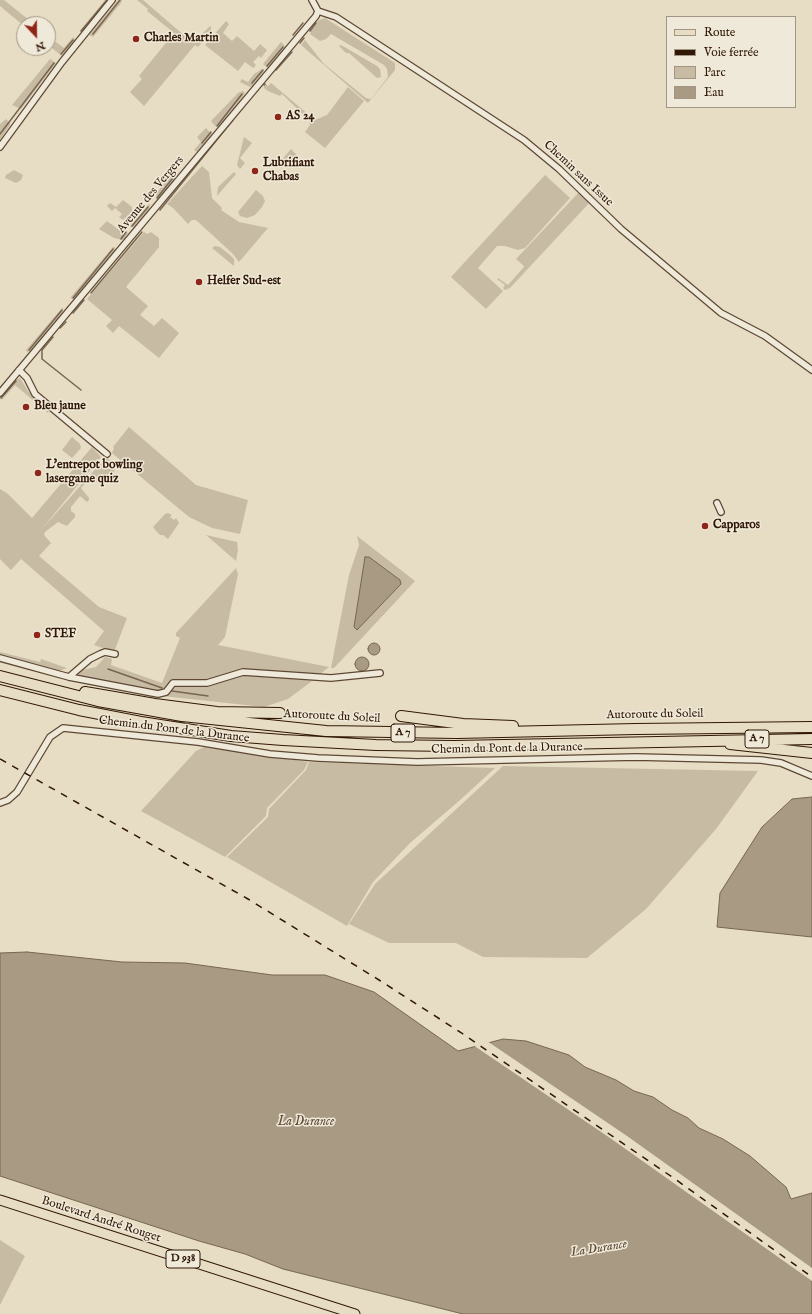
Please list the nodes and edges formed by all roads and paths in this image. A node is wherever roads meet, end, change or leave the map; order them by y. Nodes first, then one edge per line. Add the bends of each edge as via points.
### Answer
1 (112, 0) edge
2 (312, 0) edge
3 (318, 11) junction
4 (0, 147) edge
5 (19, 370) junction
6 (812, 370) edge
7 (0, 393) edge
8 (107, 454) dead end
9 (717, 503) dead end
10 (721, 512) dead end
11 (115, 654) dead end
12 (0, 658) edge
13 (380, 673) dead end
14 (0, 676) edge
15 (69, 677) junction
16 (25, 684) junction
17 (0, 690) edge
18 (280, 713) dead end
19 (401, 716) dead end
20 (812, 727) edge
21 (579, 730) junction
22 (812, 739) edge
23 (702, 740) junction
24 (812, 753) edge
25 (812, 776) edge
26 (0, 803) edge
27 (0, 1200) edge
28 (355, 1314) edge

1 - 4 street via 62,62
2 - 3 street
3 - 5 street, Avenue des Vergers
3 - 6 street, Chemin sans Issue via 336,17 524,140 559,169 620,229 721,314 766,336
5 - 7 street, Avenue des Vergers
5 - 8 street via 36,394
9 - 10 street
11 - 15 street via 100,654
12 - 15 street
13 - 15 street via 331,678 243,672 207,683 173,683 163,694
14 - 16 highway, Autoroute du Soleil / A 7
16 - 18 highway via 48,685 217,712
16 - 21 highway, Autoroute du Soleil / A 7 via 175,715 287,728 457,733
17 - 23 highway, A 7 via 79,710 142,722 224,735 283,740 454,746
19 - 21 highway via 463,724
20 - 21 highway, Autoroute du Soleil / A 7
22 - 23 highway, A 7
23 - 24 highway
25 - 26 street, Chemin du Pont de la Durance via 782,763 761,760 636,757 417,762 318,758 63,728 50,737 17,792
27 - 28 main road, Boulevard André Rouget / D 938

